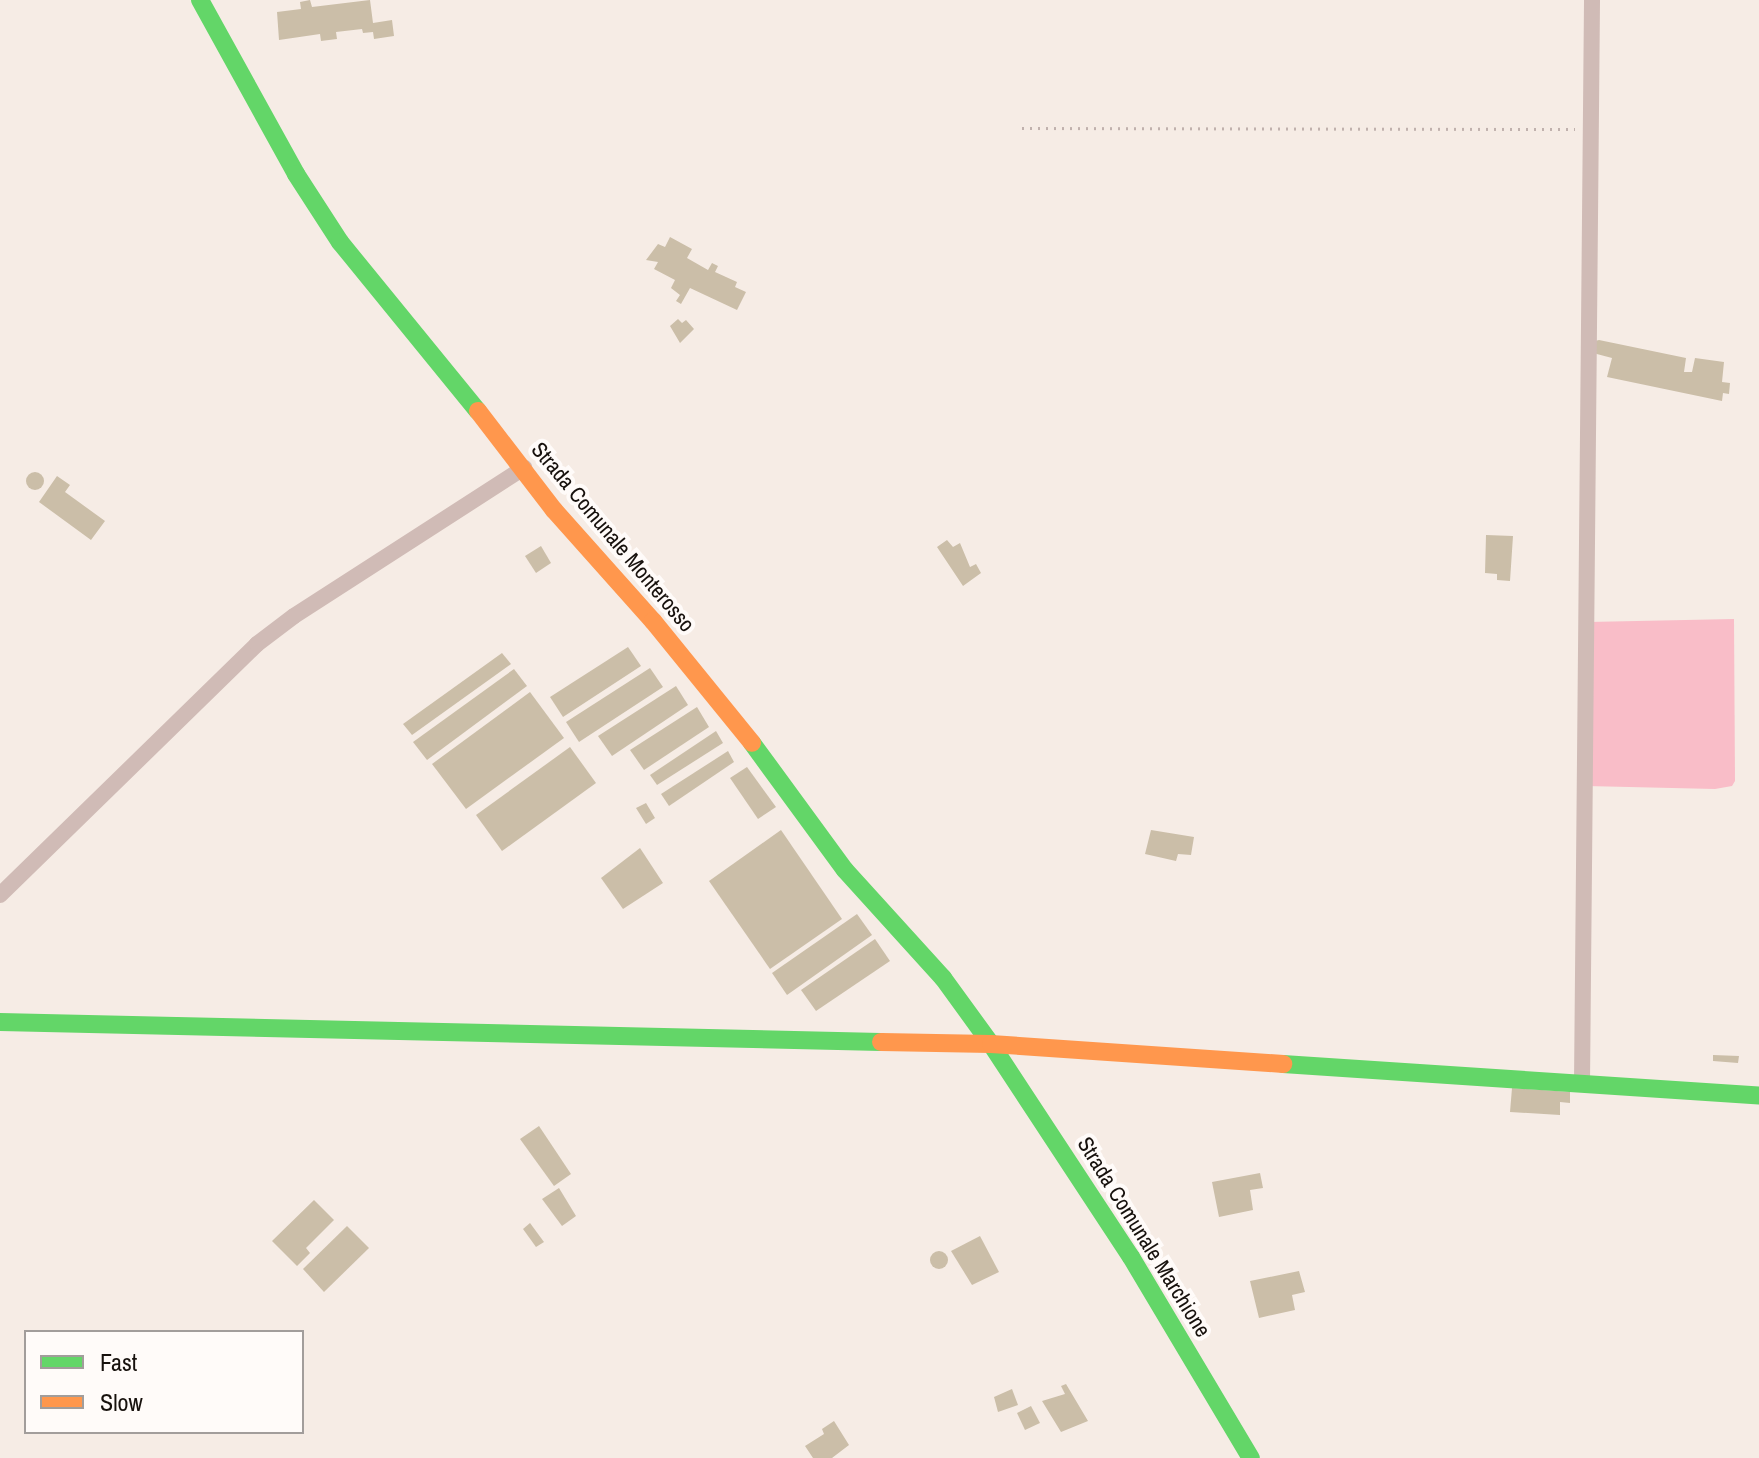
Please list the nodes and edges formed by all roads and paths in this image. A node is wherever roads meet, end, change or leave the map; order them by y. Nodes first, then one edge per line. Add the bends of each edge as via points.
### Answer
1 (200, 0) edge
2 (1592, 0) edge
3 (1022, 128) dead end
4 (1591, 129) junction
5 (524, 468) junction
6 (0, 895) edge
7 (0, 1022) edge
8 (991, 1044) junction
9 (1582, 1083) junction
10 (1759, 1096) edge
11 (1251, 1458) edge

1 - 5 street, Strada Comunale Monterosso via 320,212
2 - 4 street
3 - 4 path
4 - 9 street
5 - 6 street via 257,644
5 - 8 street, Strada Comunale Monterosso via 776,773 845,870 943,978
7 - 8 street
8 - 9 street
8 - 11 street, Strada Comunale Marchione via 1131,1257
9 - 10 street

